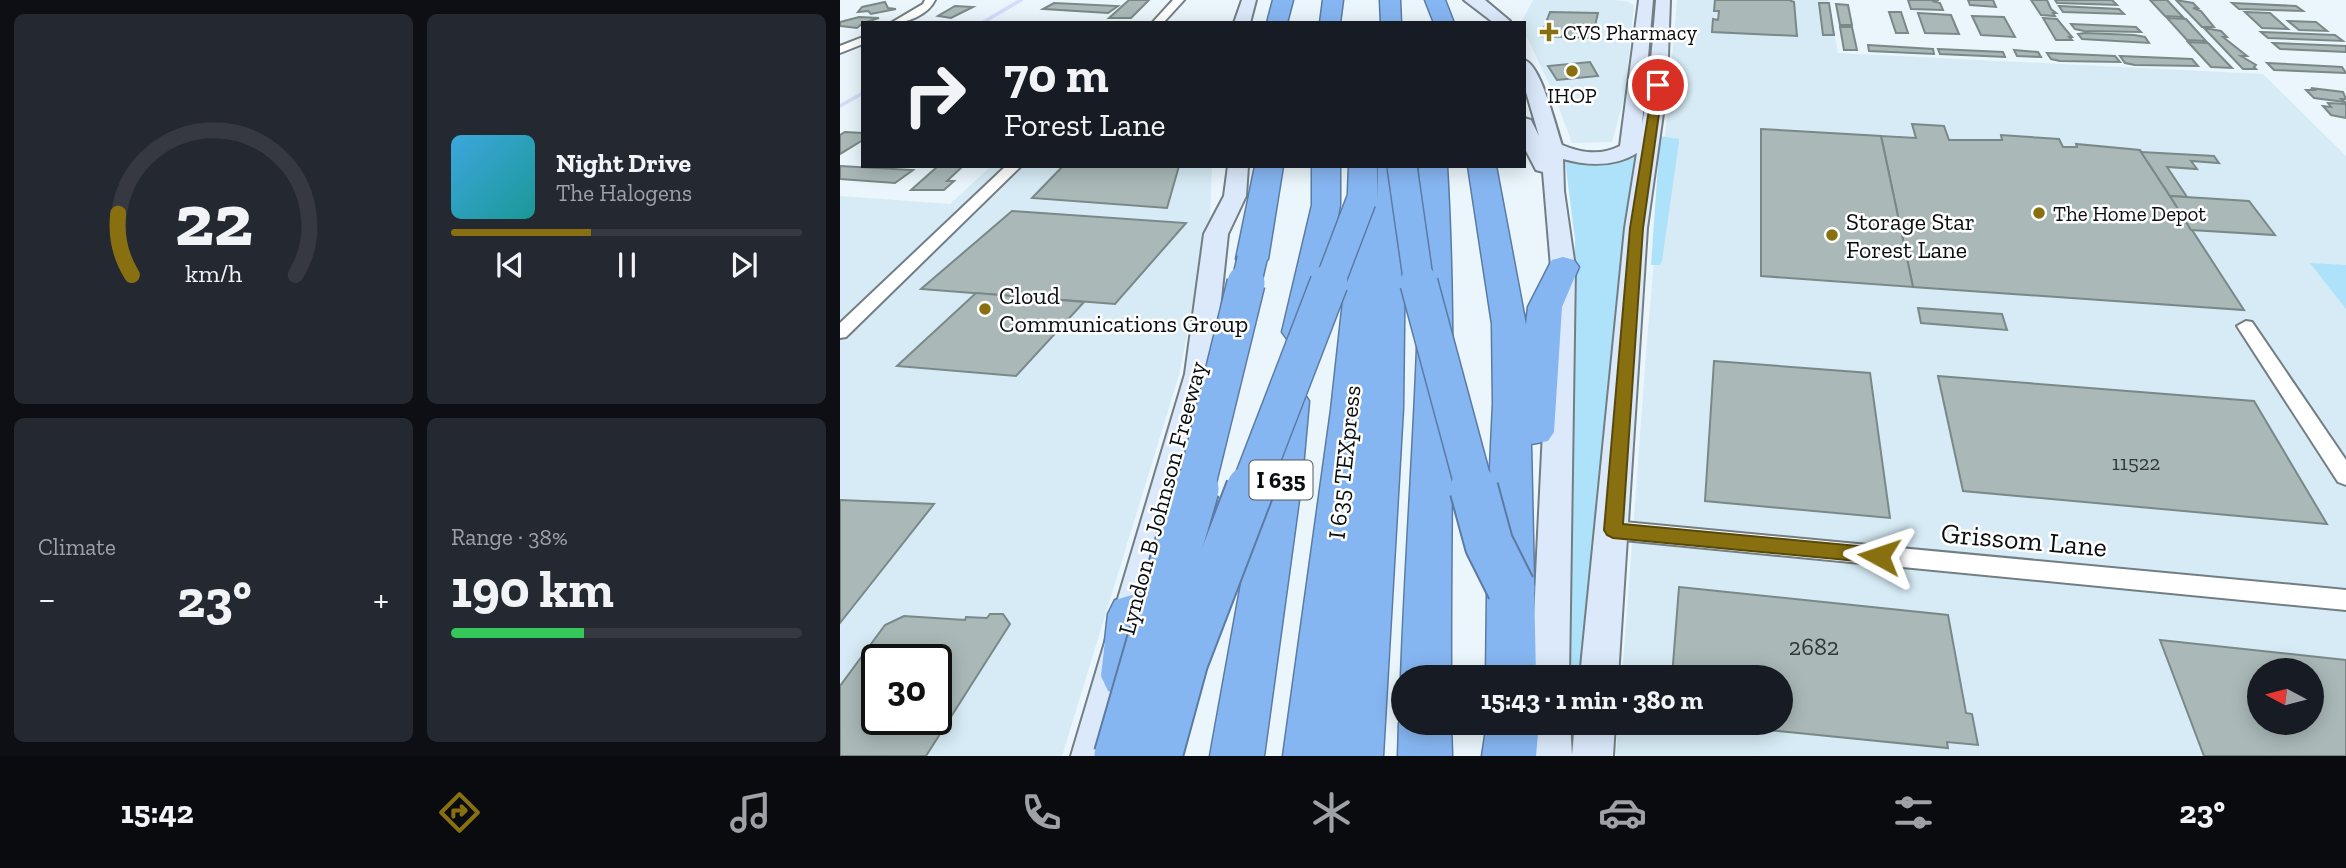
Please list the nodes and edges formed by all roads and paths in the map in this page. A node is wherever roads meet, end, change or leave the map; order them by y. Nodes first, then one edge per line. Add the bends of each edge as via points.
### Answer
1 (930, 0) edge
2 (1179, 0) edge
3 (1390, 0) edge
4 (1492, 0) edge
5 (1282, 1) edge
6 (1649, 1) edge
7 (1249, 2) edge
8 (1468, 9) edge
9 (1267, 19) edge
10 (900, 21) edge
11 (1159, 21) edge
12 (1243, 21) edge
13 (1391, 21) edge
14 (1501, 21) edge
15 (1502, 21) edge
16 (861, 41) edge
17 (840, 50) edge
18 (1526, 69) edge
19 (1526, 129) edge
20 (1642, 132) junction
21 (1553, 149) junction
22 (1012, 168) edge
23 (1223, 168) edge
24 (1238, 168) edge
25 (1269, 168) edge
26 (1392, 168) edge
27 (1402, 168) edge
28 (1433, 168) edge
29 (1482, 168) edge
30 (1506, 168) edge
31 (1341, 181) edge
32 (1553, 191) junction
33 (1235, 196) junction
34 (1563, 267) junction
35 (1510, 324) junction
36 (2246, 326) dead end
37 (840, 333) edge
38 (2346, 477) edge
39 (1613, 530) junction
40 (1511, 588) junction
41 (2346, 600) edge
42 (1132, 614) junction
43 (1426, 665) edge
44 (1511, 665) edge
45 (1519, 665) edge
46 (1550, 665) edge
47 (1600, 665) edge
48 (1425, 735) edge
49 (1512, 735) edge
50 (1514, 735) edge
51 (1550, 735) edge
52 (1594, 735) edge
53 (1092, 756) edge
54 (1118, 756) edge
55 (1124, 756) edge
56 (1158, 756) edge
57 (1237, 756) edge
58 (1310, 756) edge
59 (1356, 756) edge
60 (1425, 756) edge
61 (1509, 756) edge
62 (1515, 756) edge
63 (1550, 756) edge
64 (1592, 756) edge

1 - 10 street
2 - 11 street
3 - 13 highway
4 - 15 main road
5 - 9 highway
6 - 20 main road via 1661,52
7 - 12 main road
8 - 14 main road via 1481,2
16 - 17 street
18 - 21 main road
19 - 32 main road
20 - 21 main road via 1630,149 1612,158 1577,158
20 - 39 main road
21 - 32 main road
22 - 37 street
23 - 33 main road via 1221,189
24 - 33 main road
25 - 54 highway, bridge via 1207,448
26 - 59 highway, I 635 TEXpress via 1384,408
27 - 40 highway, bridge via 1420,289 1489,544
28 - 43 highway via 1438,288
29 - 35 highway
30 - 35 highway via 1517,291
31 - 56 highway, bridge via 1184,661
31 - 57 highway, I 635 via 1299,332
31 - 58 highway, I 635 TEXpress via 1360,292
32 - 34 main road
33 - 42 main road, Lyndon B Johnson Freeway via 1216,234 1199,374
34 - 45 highway via 1545,306
34 - 46 main road
35 - 40 highway
36 - 38 street
39 - 41 street, Grissom Lane
39 - 47 main road
40 - 44 highway
42 - 53 main road, Lyndon B Johnson Freeway
42 - 55 highway
48 - 60 highway
49 - 61 highway
50 - 62 highway
51 - 63 main road
52 - 64 main road

